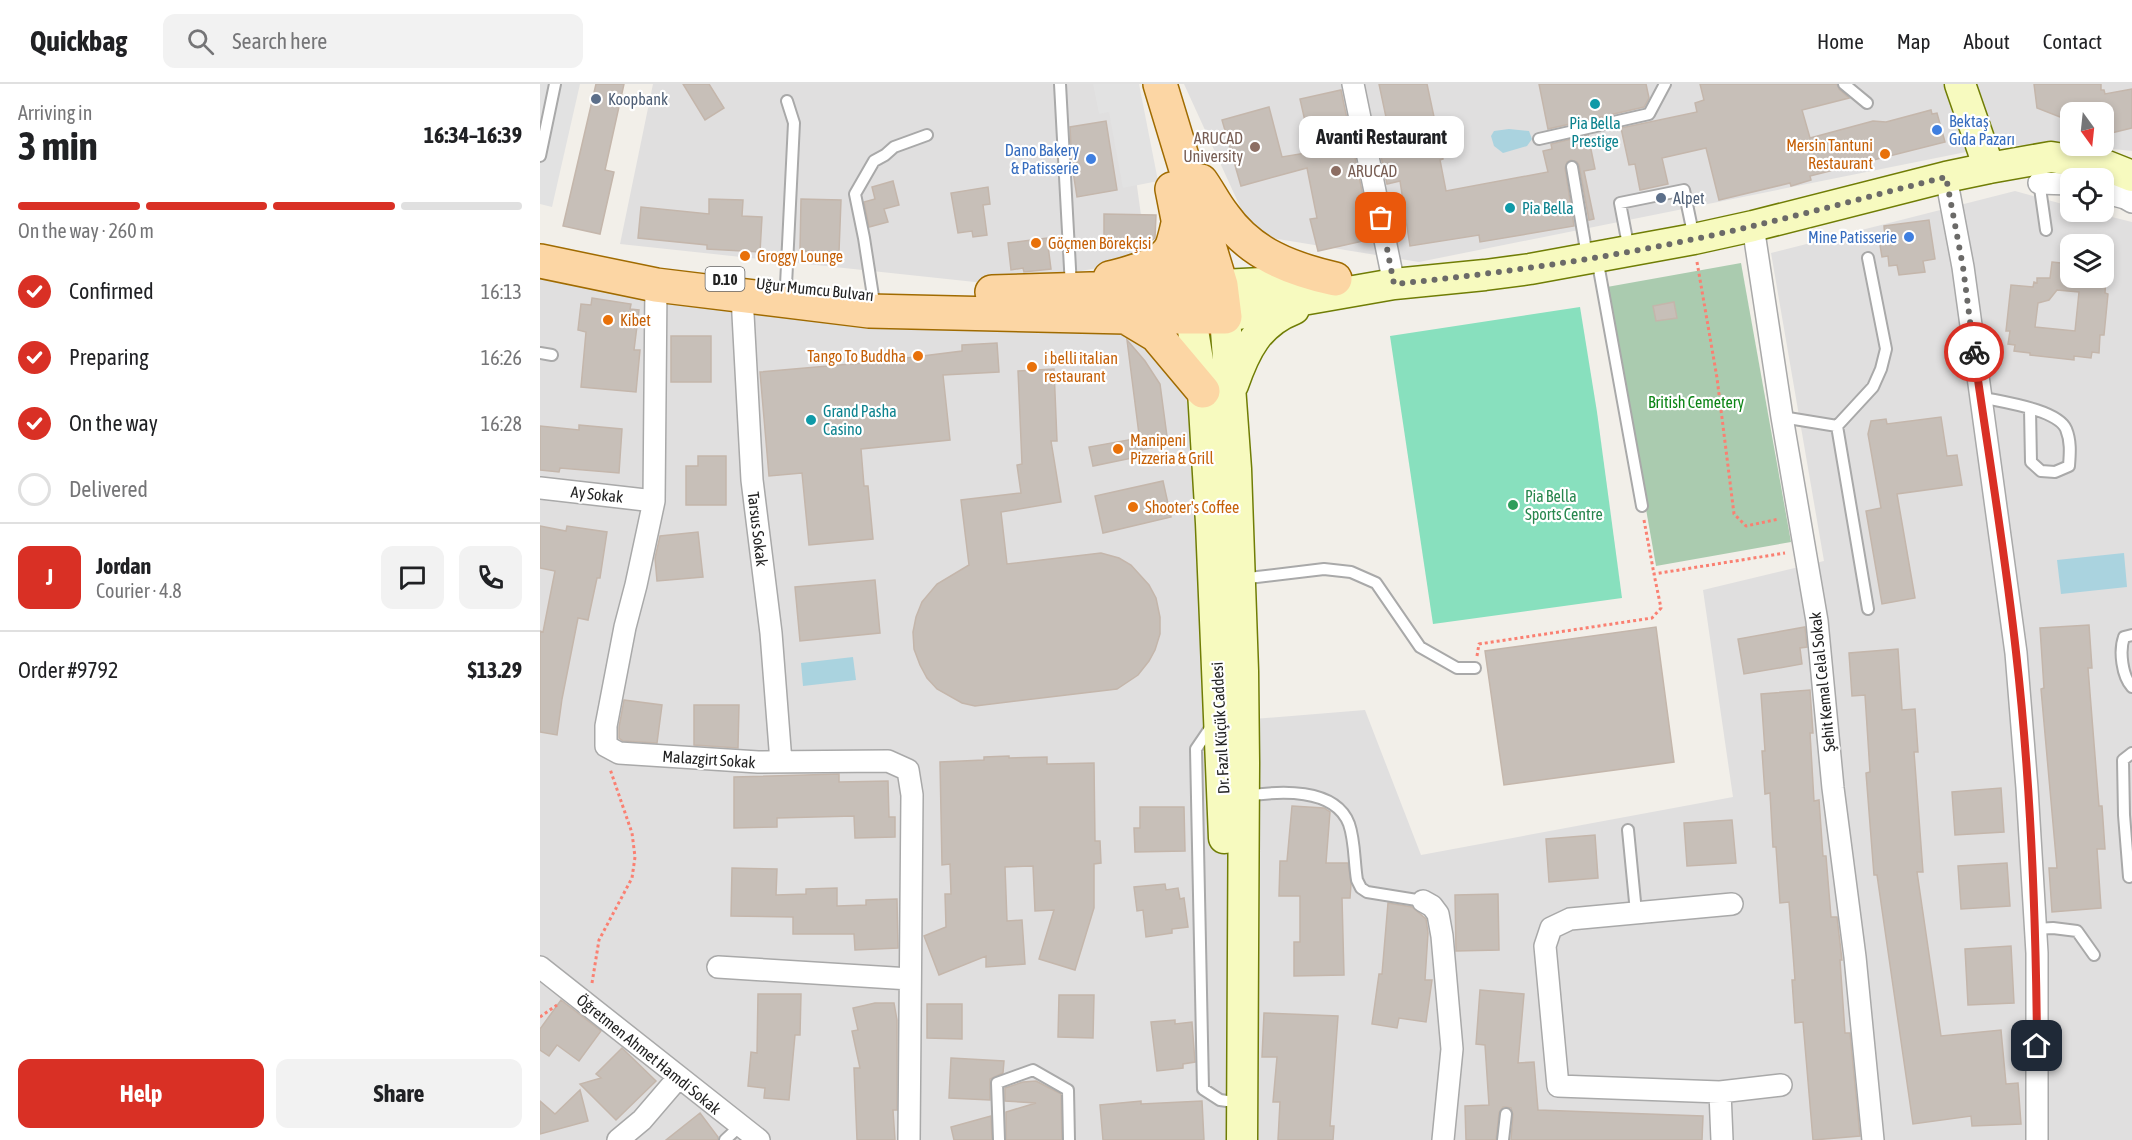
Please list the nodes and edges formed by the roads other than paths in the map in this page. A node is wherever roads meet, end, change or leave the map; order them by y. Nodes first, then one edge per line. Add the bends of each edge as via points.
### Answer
1 (555, 84) edge
2 (1060, 84) edge
3 (1154, 84) edge
4 (1160, 84) edge
5 (1353, 84) edge
6 (1665, 84) edge
7 (1844, 84) edge
8 (1960, 84) edge
9 (787, 101) dead end
10 (1867, 103) dead end
11 (927, 135) dead end
12 (1539, 139) dead end
13 (1179, 147) junction
14 (540, 156) edge
15 (1572, 167) dead end
16 (1989, 168) junction
17 (2037, 172) junction
18 (2132, 176) edge
19 (1946, 177) junction
20 (2060, 180) edge
21 (2114, 195) edge
22 (2132, 202) edge
23 (1179, 219) junction
24 (1753, 226) junction
25 (2046, 230) dead end
26 (1694, 239) junction
27 (540, 243) edge
28 (1630, 250) junction
29 (1592, 258) junction
30 (1868, 258) dead end
31 (540, 261) edge
32 (1394, 284) junction
33 (656, 285) junction
34 (786, 285) junction
35 (1189, 285) junction
36 (1221, 285) junction
37 (1330, 288) junction
38 (1071, 290) junction
39 (742, 296) junction
40 (873, 296) junction
41 (910, 303) junction
42 (1126, 317) junction
43 (1225, 317) junction
44 (1191, 318) junction
45 (540, 353) edge
46 (552, 355) dead end
47 (1217, 390) junction
48 (1980, 397) junction
49 (2030, 409) junction
50 (1782, 417) junction
51 (1837, 426) junction
52 (540, 488) edge
53 (654, 501) junction
54 (1642, 506) road end
55 (1240, 579) junction
56 (1868, 609) dead end
57 (2132, 635) edge
58 (1475, 668) road end
59 (2132, 687) edge
60 (2132, 753) edge
61 (782, 762) junction
62 (1244, 796) junction
63 (2128, 814) edge
64 (1628, 830) dead end
65 (2130, 877) dead end
66 (1423, 901) joint
67 (1732, 904) dead end
68 (1636, 912) junction
69 (2035, 929) junction
70 (2094, 955) dead end
71 (540, 967) edge
72 (718, 967) dead end
73 (910, 979) junction
74 (678, 1078) junction
75 (1781, 1085) dead end
76 (1720, 1092) junction
77 (1506, 1114) dead end
78 (732, 1133) edge
79 (618, 1140) edge
80 (759, 1140) edge
81 (909, 1140) edge
82 (999, 1140) edge
83 (1069, 1140) edge
84 (1228, 1140) edge
85 (1242, 1140) edge
86 (1443, 1140) edge
87 (1503, 1140) edge
88 (1722, 1140) edge
89 (1873, 1140) edge
90 (2037, 1140) edge

1 - 14 lane
2 - 38 lane
3 - 23 main road via 1162,148
4 - 13 main road
5 - 32 street
6 - 12 lane via 1649,114
7 - 10 lane
8 - 16 street
9 - 34 lane via 794,123
11 - 40 lane via 894,147 874,161 855,194
13 - 36 main road
13 - 37 main road via 1224,217 1253,247
15 - 29 lane
16 - 17 street
16 - 19 street
17 - 18 street via 2052,157 2108,166
17 - 20 street
17 - 25 lane
19 - 24 street
19 - 48 street via 1963,267
21 - 22 street
23 - 35 main road
23 - 38 main road via 1171,248 1159,260
24 - 26 street
24 - 50 street, Şehit Kemal Celal Sokak
26 - 28 street
26 - 28 lane via 1684,190 1620,203
27 - 34 main road, Uğur Mumcu Bulvarı / D.10 via 663,270
28 - 29 street
29 - 32 street
29 - 54 lane
30 - 51 lane via 1886,349 1872,387
31 - 33 main road, Uğur Mumcu Bulvarı / D.10
32 - 37 street
33 - 39 main road, Uğur Mumcu Bulvarı / D.10
33 - 53 street
34 - 40 main road, Uğur Mumcu Bulvarı / D.10
35 - 36 main road
35 - 38 main road, D.10
35 - 44 main road
36 - 37 street
36 - 43 main road
37 - 43 street
37 - 47 street via 1278,315 1256,335
38 - 41 main road, D.10
39 - 41 main road, Uğur Mumcu Bulvarı / D.10 via 869,311
39 - 61 street, Tarsus Sokak via 752,480
40 - 41 main road, Uğur Mumcu Bulvarı / D.10
41 - 42 main road, D.10
42 - 44 main road, D.10
42 - 47 main road via 1156,335
43 - 44 main road, D.10
43 - 47 street, Dr. Fazıl Küçük Caddesi
44 - 47 street, Dr. Fazıl Küçük Caddesi
45 - 46 lane
47 - 55 street, Dr. Fazıl Küçük Caddesi
47 - 84 street, Dr. Fazıl Küçük Caddesi via 1211,523 1227,993
48 - 49 lane
48 - 69 street via 2016,653
49 - 49 lane via 2056,416 2066,427 2071,446 2069,466 2055,472 2041,471 2031,462
50 - 51 lane
50 - 89 street, Şehit Kemal Celal Sokak via 1817,621
51 - 56 lane
52 - 53 street, Ay Sokak
53 - 61 street, Malazgirt Sokak via 621,649 606,726 606,746 619,753
55 - 58 lane via 1323,569 1351,572 1376,583 1420,647 1457,668
55 - 62 street, Dr. Fazıl Küçük Caddesi
57 - 59 lane via 2124,637 2121,645 2125,679
60 - 63 lane via 2123,760
61 - 73 street, Malazgirt Sokak via 888,761 908,770 912,795
62 - 66 lane via 1275,791 1303,794 1333,805 1350,827 1361,888
62 - 85 street, Dr. Fazıl Küçük Caddesi
63 - 65 lane
64 - 68 lane
66 - 86 street via 1438,914 1452,1049
67 - 68 street
68 - 76 street via 1570,919 1551,928 1545,946 1558,1086
69 - 70 lane via 2077,931
69 - 90 street
71 - 74 street, Öğretmen Ahmet Hamdi Sokak
72 - 73 street
73 - 81 street, Malazgirt Sokak
74 - 78 street, Öğretmen Ahmet Hamdi Sokak
74 - 79 street via 642,1120
75 - 76 street
76 - 88 street
77 - 87 lane
78 - 80 street, Öğretmen Ahmet Hamdi Sokak
82 - 83 lane via 997,1083 1033,1070 1068,1090

